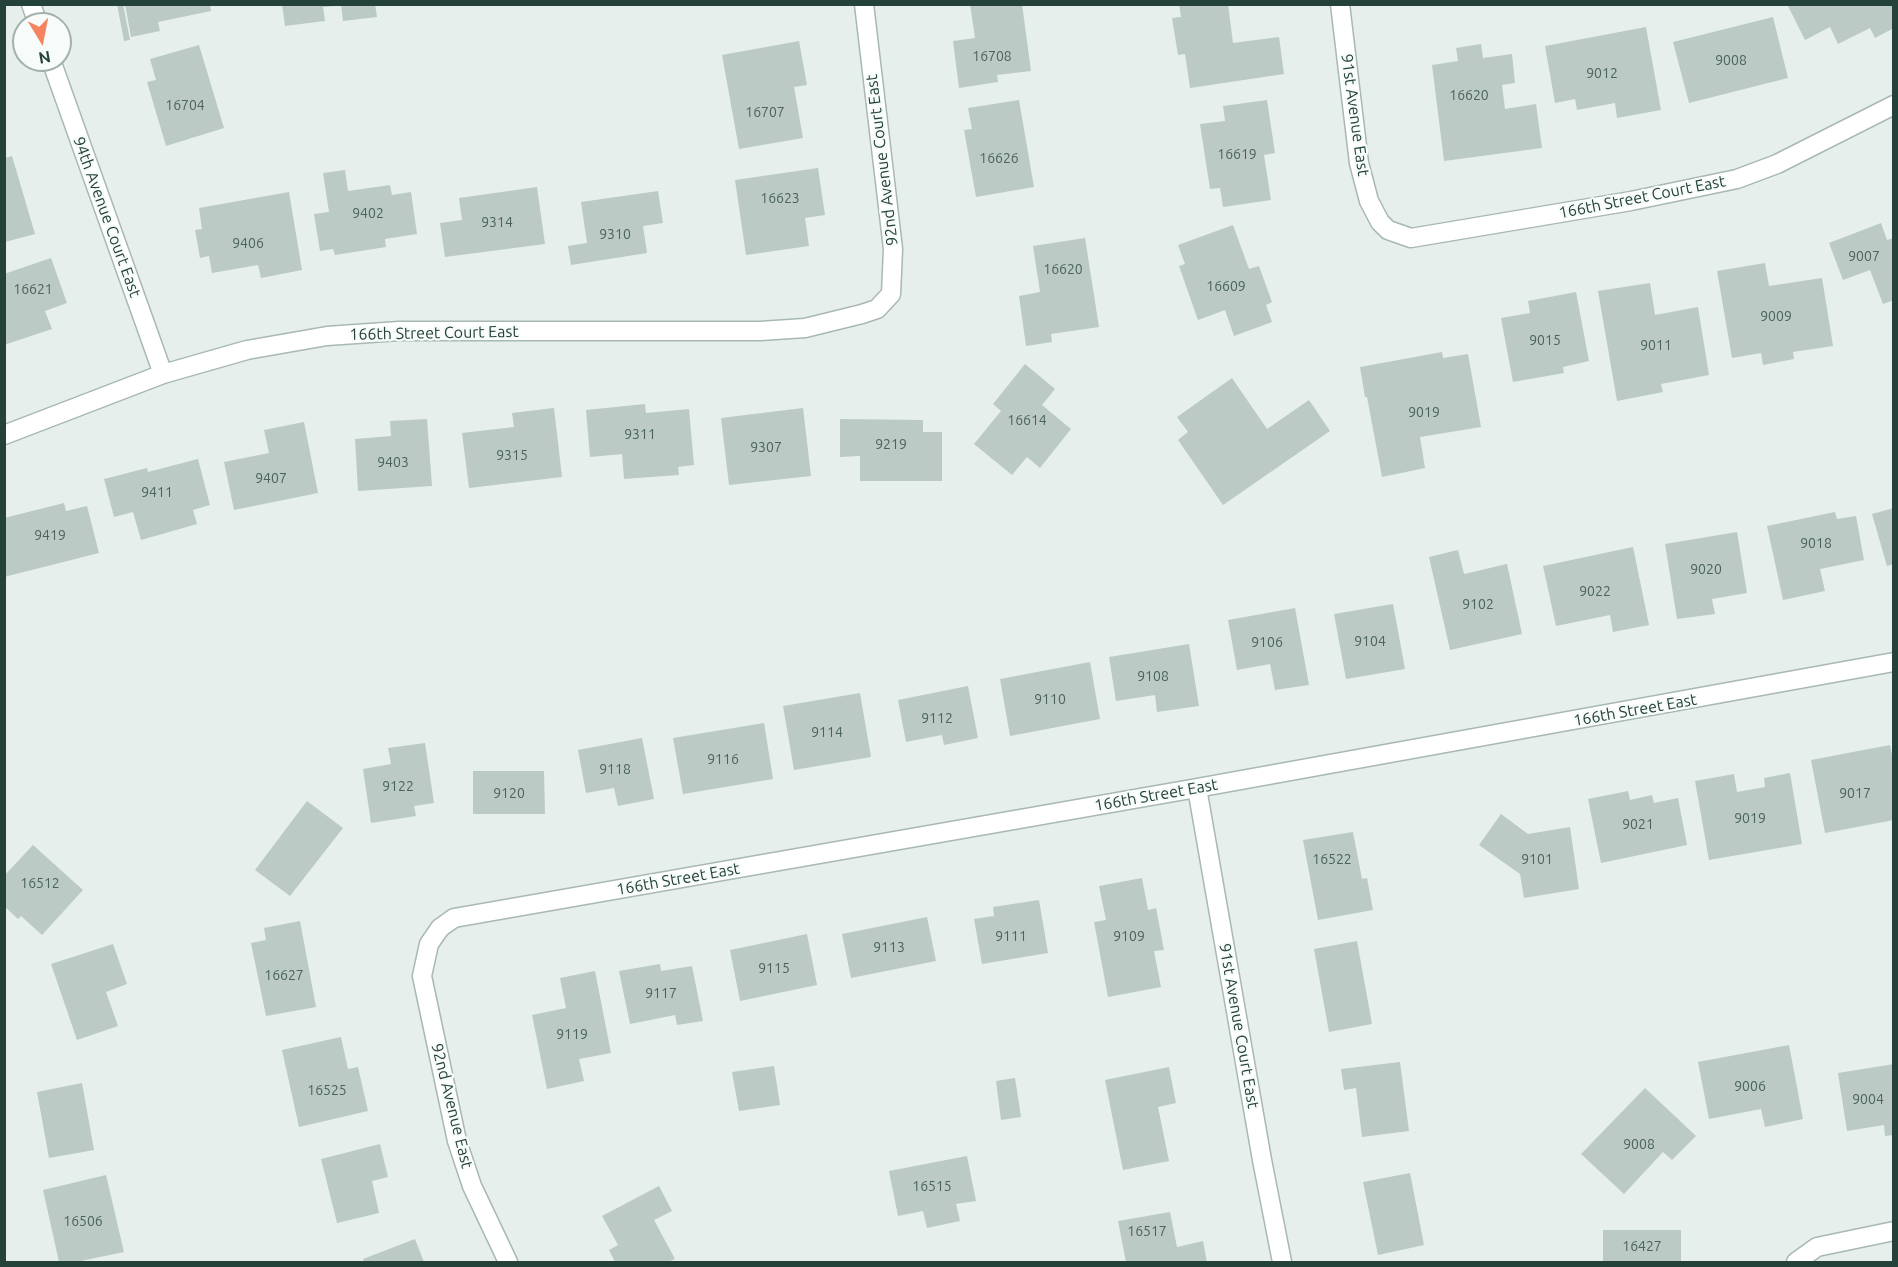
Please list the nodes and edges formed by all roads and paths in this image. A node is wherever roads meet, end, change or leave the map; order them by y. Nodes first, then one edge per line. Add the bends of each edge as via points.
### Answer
1 (864, 4) edge
2 (1340, 4) edge
3 (55, 72) edge
4 (1893, 105) edge
5 (1380, 222) joint
6 (877, 309) joint
7 (163, 374) junction
8 (4, 435) edge
9 (1893, 662) edge
10 (1197, 788) junction
11 (429, 944) joint
12 (1893, 1231) edge
13 (508, 1263) edge
14 (1282, 1263) edge
15 (1796, 1263) edge

1 - 6 street, 92nd Avenue Court East via 893,249 891,294
2 - 5 street, 91st Avenue East via 1359,163 1369,201
3 - 7 street, 94th Avenue Court East
4 - 5 street, 166th Street Court East via 1737,180 1411,238
6 - 7 street, 166th Street Court East via 805,328 760,331 399,331 327,336 248,350
7 - 8 street, 166th Street Court East
9 - 10 street, 166th Street East
10 - 11 street, 166th Street East via 454,918 440,928
10 - 14 street, 91st Avenue Court East
11 - 13 street, 92nd Avenue East via 422,976 457,1141 472,1186
12 - 15 street via 1817,1247

